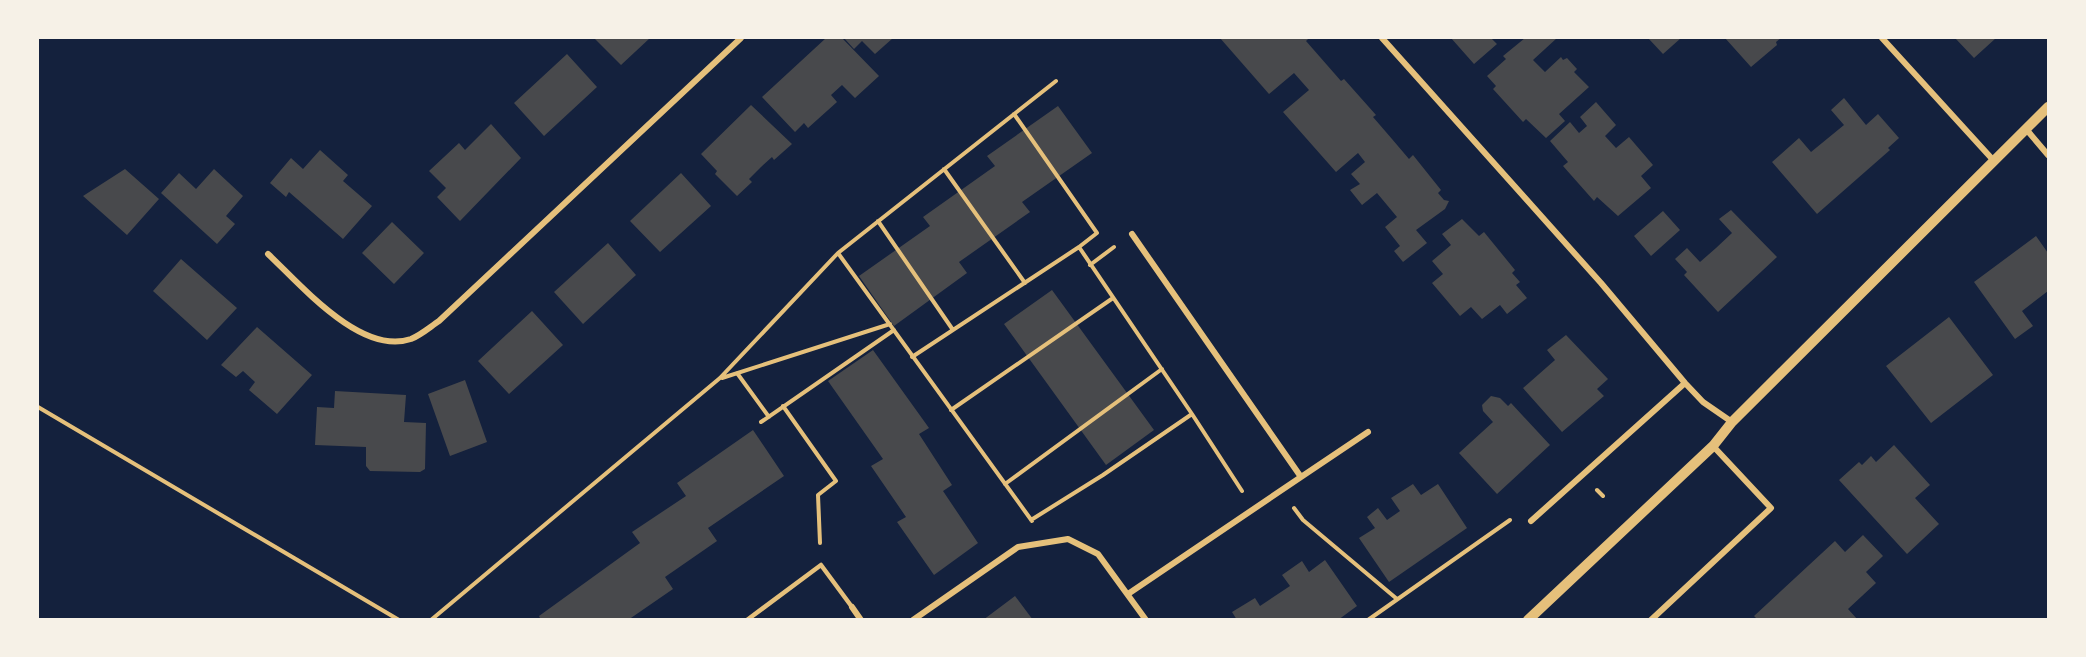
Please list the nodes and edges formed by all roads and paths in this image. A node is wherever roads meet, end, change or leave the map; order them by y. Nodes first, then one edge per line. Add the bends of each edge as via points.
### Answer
1 (741, 38) edge
2 (1382, 38) edge
3 (1881, 38) edge
4 (1056, 81) dead end
5 (2049, 107) edge
6 (1014, 114) junction
7 (2026, 129) junction
8 (2049, 155) edge
9 (1994, 161) junction
10 (944, 169) junction
11 (878, 220) junction
12 (1132, 234) dead end
13 (1079, 248) junction
14 (838, 253) junction
15 (268, 254) dead end
16 (1025, 283) junction
17 (1113, 298) junction
18 (890, 324) junction
19 (894, 330) junction
20 (953, 330) junction
21 (912, 357) junction
22 (1161, 369) junction
23 (737, 373) junction
24 (720, 378) junction
25 (1685, 383) junction
26 (783, 406) junction
27 (38, 407) edge
28 (951, 410) junction
29 (1192, 414) junction
30 (769, 417) junction
31 (761, 422) dead end
32 (1732, 422) junction
33 (1368, 432) dead end
34 (1713, 446) junction
35 (1301, 477) junction
36 (1005, 484) junction
37 (1282, 490) junction
38 (1254, 509) junction
39 (1031, 520) junction
40 (1531, 521) joint
41 (1040, 542) junction
42 (821, 565) junction
43 (1128, 594) junction
44 (1397, 599) junction
45 (852, 607) joint
46 (399, 620) edge
47 (431, 620) edge
48 (747, 620) edge
49 (861, 620) edge
50 (913, 620) edge
51 (1146, 620) edge
52 (1368, 620) edge
53 (1528, 620) edge
54 (1651, 620) edge

1 - 15 street via 439,321 411,339 388,341 358,332
2 - 25 street
3 - 9 street
4 - 6 path
5 - 7 street
6 - 10 path
6 - 13 path via 1097,233
7 - 8 street
7 - 9 street
9 - 32 street
10 - 11 path
10 - 16 path
11 - 14 path
11 - 20 path
12 - 35 street
13 - 16 path
13 - 17 path
14 - 18 path
14 - 24 path
16 - 20 path
17 - 22 path
17 - 28 path
18 - 19 path
18 - 23 path
19 - 21 path
19 - 26 path
20 - 21 path
21 - 28 path
22 - 29 path
22 - 36 path
23 - 24 path
23 - 30 path
24 - 47 path
25 - 32 street via 1703,402
25 - 40 street
26 - 30 path
26 - 42 path via 836,481 818,495
27 - 46 path
28 - 36 path
29 - 38 path
29 - 39 path
30 - 31 path
32 - 34 street
33 - 35 street
34 - 53 street
34 - 54 street via 1771,507
35 - 37 street
36 - 39 path
37 - 38 street
37 - 44 path via 1303,520
38 - 43 street
39 - 41 path
40 - 44 path via 1522,512
41 - 43 street via 1068,539 1098,554
41 - 50 street via 1018,547
42 - 45 lane
42 - 48 lane
43 - 51 street
44 - 52 path
45 - 49 street

